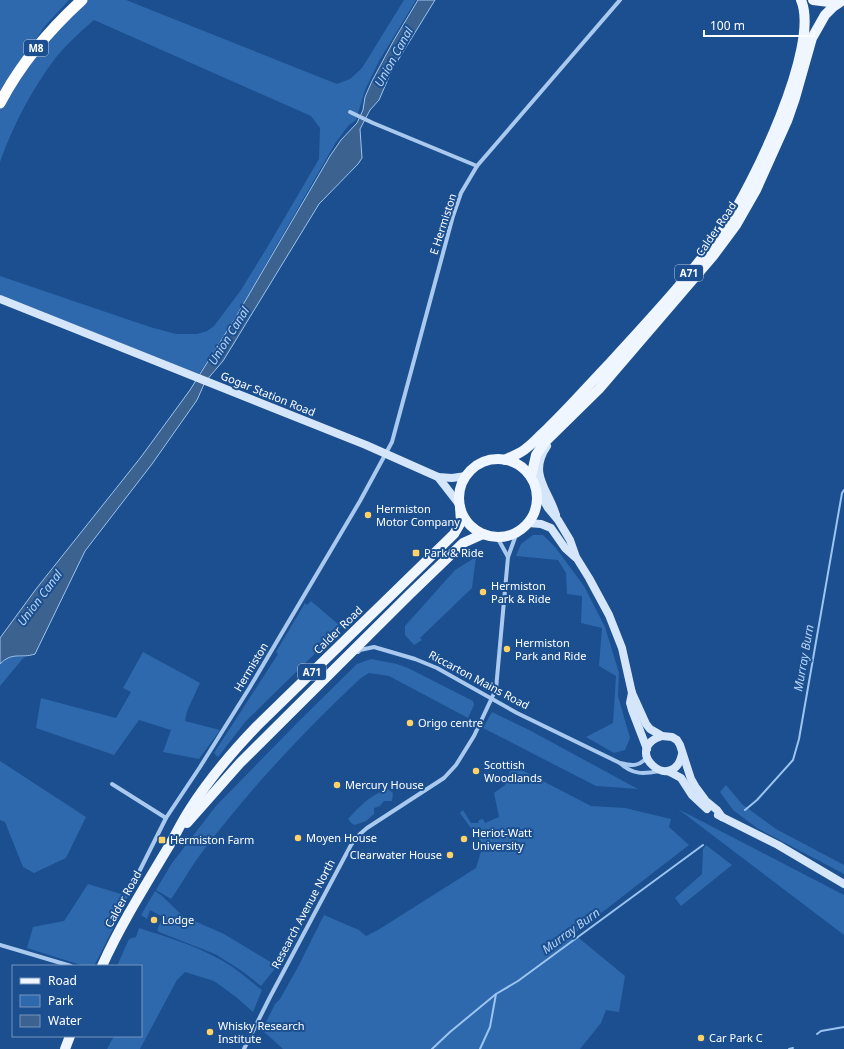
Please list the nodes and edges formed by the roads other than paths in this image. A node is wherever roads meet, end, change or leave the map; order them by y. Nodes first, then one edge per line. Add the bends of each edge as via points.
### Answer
1 (82, 0) edge
2 (620, 0) edge
3 (801, 0) edge
4 (813, 0) edge
5 (837, 0) edge
6 (843, 0) edge
7 (0, 103) edge
8 (350, 112) dead end
9 (477, 166) junction
10 (0, 299) edge
11 (566, 423) junction
12 (386, 454) junction
13 (505, 460) junction
14 (466, 476) junction
15 (438, 477) junction
16 (533, 481) junction
17 (460, 505) junction
18 (558, 520) junction
19 (528, 523) junction
20 (517, 532) junction
21 (483, 534) junction
22 (497, 537) junction
23 (508, 557) junction
24 (576, 557) junction
25 (328, 674) junction
26 (632, 694) junction
27 (492, 700) junction
28 (662, 736) junction
29 (647, 753) junction
30 (682, 754) junction
31 (620, 763) junction
32 (665, 771) junction
33 (112, 784) dead end
34 (722, 817) junction
35 (166, 818) junction
36 (168, 847) junction
37 (844, 884) edge
38 (131, 888) dead end
39 (0, 945) edge
40 (69, 965) edge
41 (102, 965) edge
42 (70, 1037) edge
43 (65, 1049) edge
44 (244, 1049) edge

1 - 7 highway, M8 via 30,55
2 - 9 street, E Hermiston
3 - 13 main road, Calder Road / A71 via 805,16 802,39 786,103 741,201 724,228 704,256 562,415 521,452
4 - 5 main road
6 - 11 main road, Calder Road / A71 via 825,15 812,38 787,121 756,190 736,225 661,319 599,390
8 - 9 street via 373,124
9 - 12 street, E Hermiston via 461,193 453,216 392,442
10 - 12 street, Gogar Station Road
11 - 16 main road, Calder Road / A71 via 544,443 536,455
11 - 18 street via 542,454 539,468 539,476
12 - 15 street, Gogar Station Road
12 - 35 street, Hermiston via 250,687
13 - 14 main road via 483,462 470,470
13 - 16 main road via 524,469
14 - 15 street, Gogar Station Road
14 - 17 main road via 460,489
15 - 17 street, Gogar Station Road
16 - 18 street
16 - 19 main road via 537,495 536,505
17 - 21 main road via 468,524
17 - 36 main road, Calder Road / A71 via 461,522 454,534 234,749 190,809
18 - 24 street via 570,540
19 - 20 main road
19 - 24 street via 550,528 565,548
20 - 22 main road
20 - 23 street, Research Avenue North
21 - 22 main road
21 - 25 main road, Calder Road / A71 via 457,548
22 - 23 street
23 - 27 street, Research Avenue North via 496,689
24 - 26 street via 602,600 616,631 626,661
25 - 27 street, Riccarton Mains Road via 360,650 374,647 437,668
25 - 36 main road, Calder Road / A71 via 240,764
26 - 28 street via 648,727
26 - 29 street via 630,703
27 - 31 street, Riccarton Mains Road
27 - 44 street, Research Avenue North via 467,748 449,773 368,828 351,845
28 - 29 street, Riccarton Mains Road via 652,740
28 - 30 street via 676,740
29 - 31 street, Riccarton Mains Road via 642,763 636,766
29 - 32 street via 656,769
30 - 32 street via 679,764
30 - 34 street via 695,786
31 - 32 street, Riccarton Mains Road via 626,770 640,774
32 - 34 street via 681,778 692,795 709,811
33 - 35 street
34 - 37 street via 778,845
35 - 38 street, Hermiston
36 - 41 main road, Calder Road / A71 via 136,898
39 - 40 street
42 - 43 main road

